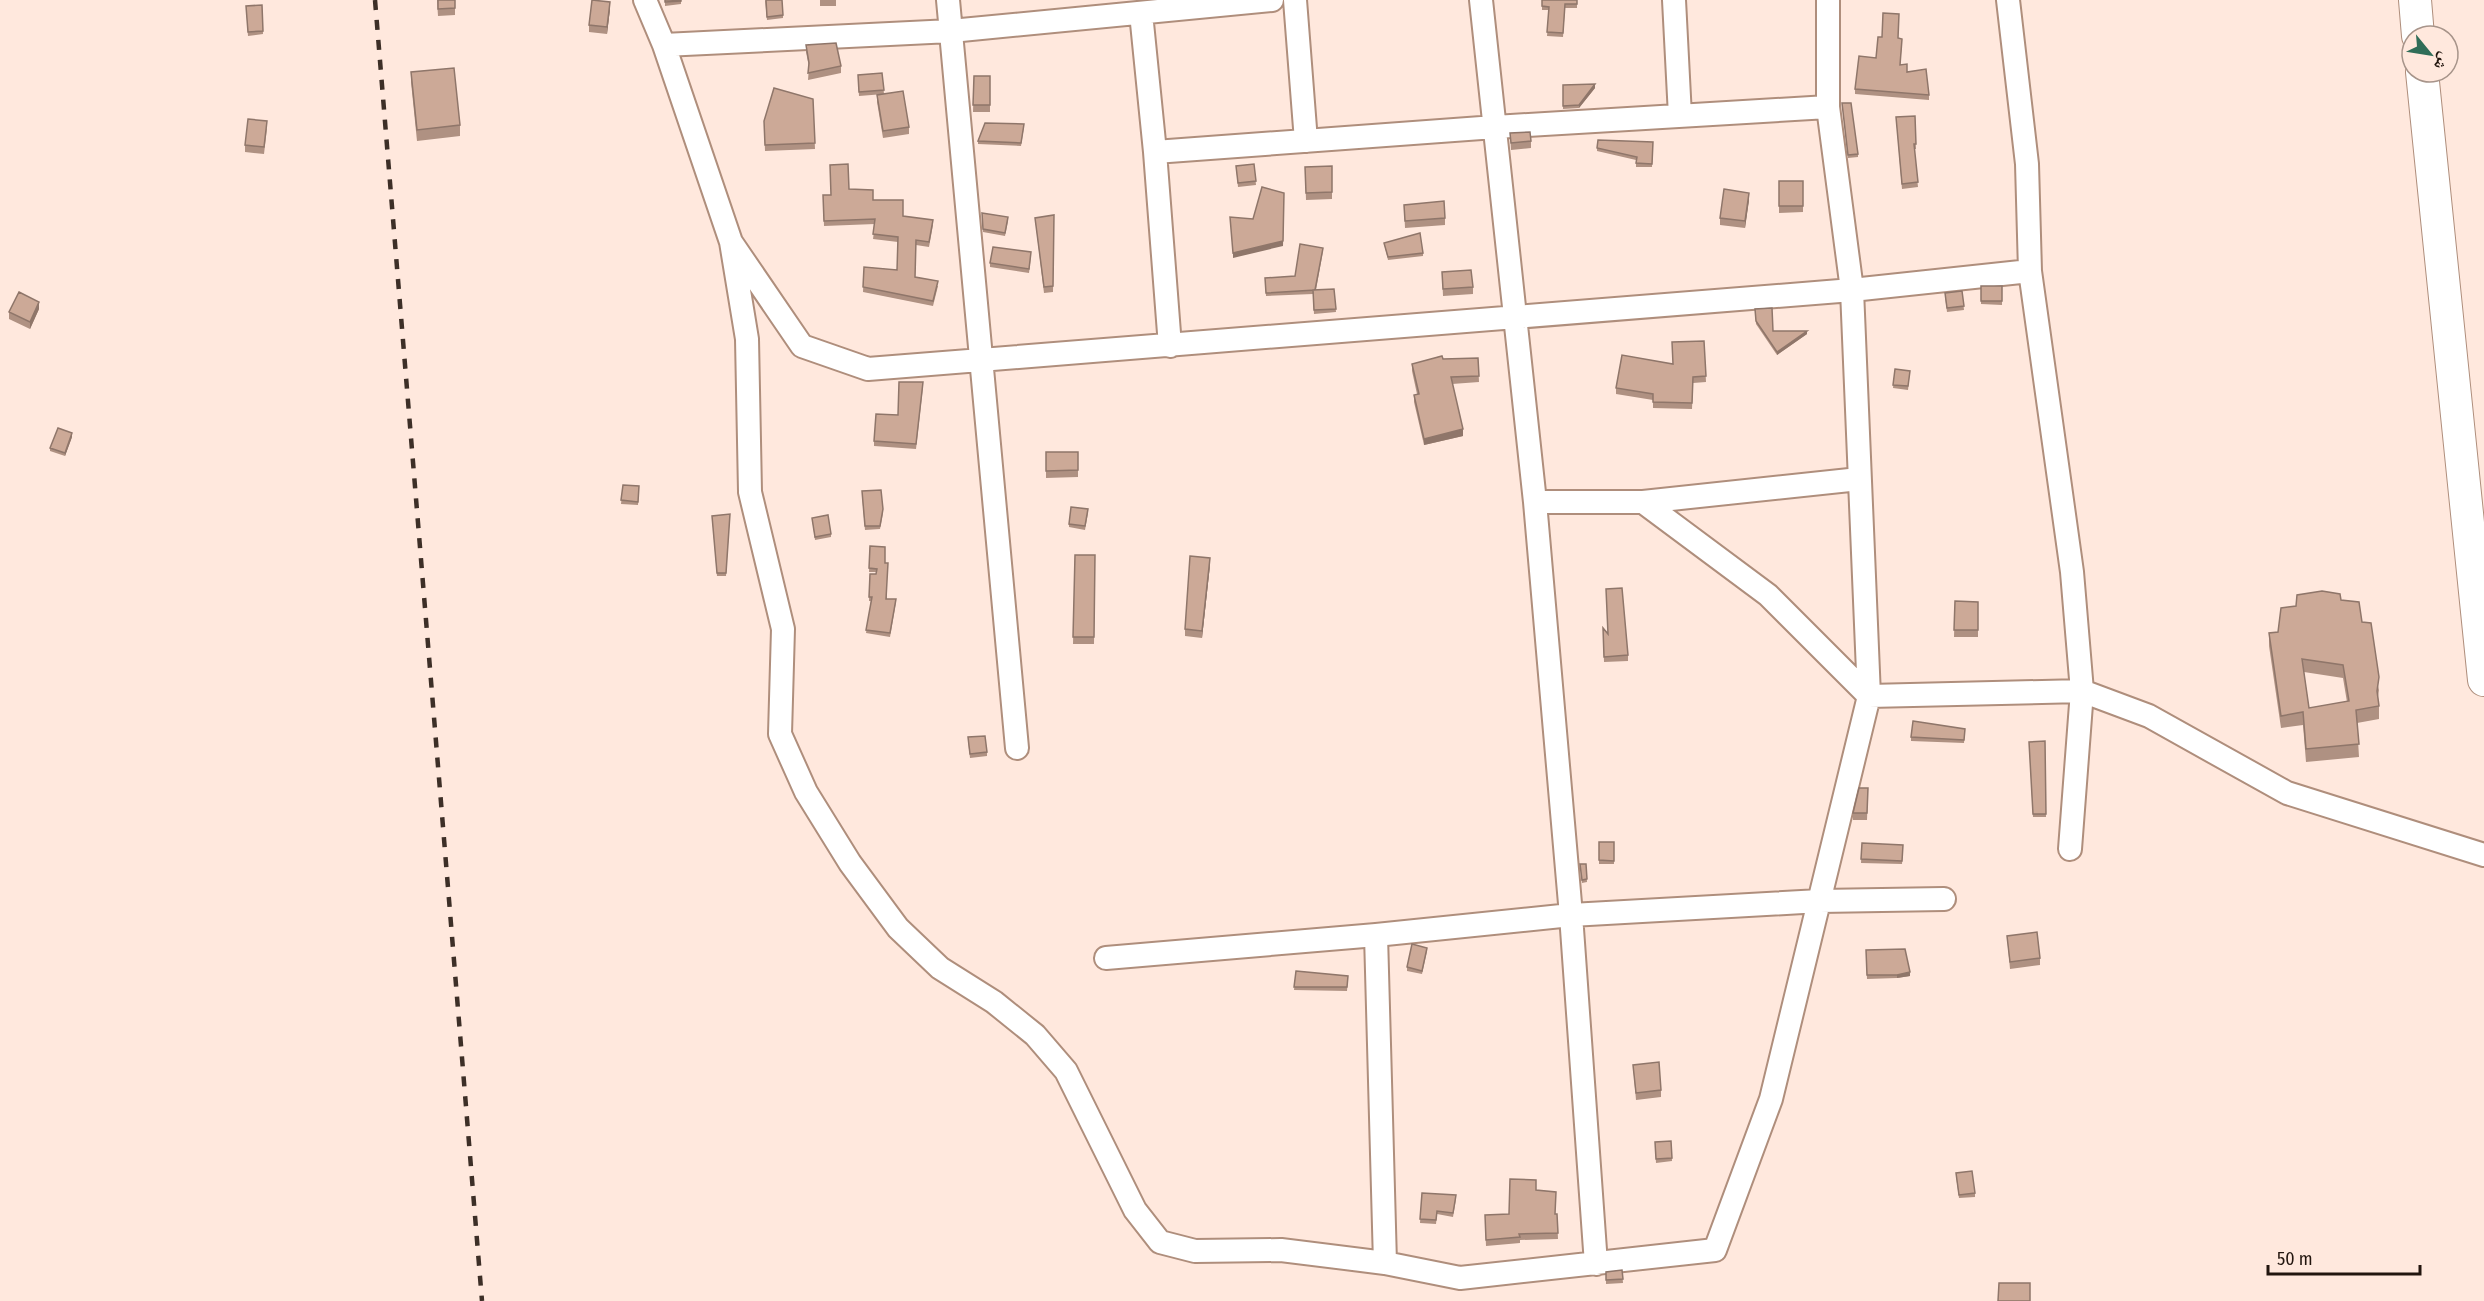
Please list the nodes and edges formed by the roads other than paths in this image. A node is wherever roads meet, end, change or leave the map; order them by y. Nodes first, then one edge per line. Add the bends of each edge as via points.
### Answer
1 (645, 0) edge
2 (948, 0) edge
3 (1272, 0) edge
4 (1295, 0) edge
5 (1481, 0) edge
6 (1674, 0) edge
7 (1828, 0) edge
8 (2008, 0) edge
9 (2415, 0) edge
10 (1141, 13) junction
11 (2417, 24) edge
12 (951, 31) junction
13 (664, 45) junction
14 (2423, 84) edge
15 (1828, 107) junction
16 (1680, 116) junction
17 (1495, 127) junction
18 (1306, 141) junction
19 (1155, 152) junction
20 (731, 242) junction
21 (2030, 271) junction
22 (1852, 290) junction
23 (1515, 317) junction
24 (1170, 346) junction
25 (982, 362) junction
26 (1859, 479) junction
27 (1535, 502) junction
28 (1643, 502) junction
29 (2484, 680) edge
30 (2082, 691) junction
31 (1869, 696) junction
32 (1017, 748) dead end
33 (2070, 849) dead end
34 (2484, 855) edge
35 (1944, 899) dead end
36 (1820, 901) junction
37 (1571, 915) junction
38 (1376, 935) junction
39 (1106, 958) dead end
40 (1385, 1263) junction
41 (1596, 1264) junction

1 - 13 street
2 - 12 street
3 - 10 street
4 - 18 street
5 - 17 street
6 - 16 street
7 - 15 street
8 - 21 street via 2027,164
9 - 11 main road
10 - 12 street
10 - 19 street
12 - 13 street
12 - 25 street
13 - 20 street
14 - 29 main road
15 - 16 street
15 - 22 street
16 - 17 street
17 - 18 street
17 - 23 street
18 - 19 street
19 - 24 street
20 - 25 street via 802,346 868,369
20 - 40 street via 747,339 750,492 783,629 780,734 806,792 850,863 898,928 940,968 994,1002 1035,1035 1066,1071 1135,1210 1160,1242 1195,1251 1281,1250
21 - 22 street
21 - 30 street via 2072,572
22 - 23 street
22 - 26 street
23 - 24 street
23 - 27 street
24 - 25 street
25 - 32 street
26 - 28 street
26 - 31 street
27 - 28 street
27 - 37 street
28 - 31 street via 1768,595
30 - 31 street
30 - 33 street
30 - 34 street via 2149,716 2286,793
31 - 36 street
35 - 36 street
36 - 37 street
36 - 41 street via 1771,1099 1715,1250
37 - 38 street
37 - 41 street
38 - 39 street
38 - 40 street
40 - 41 street via 1460,1278

